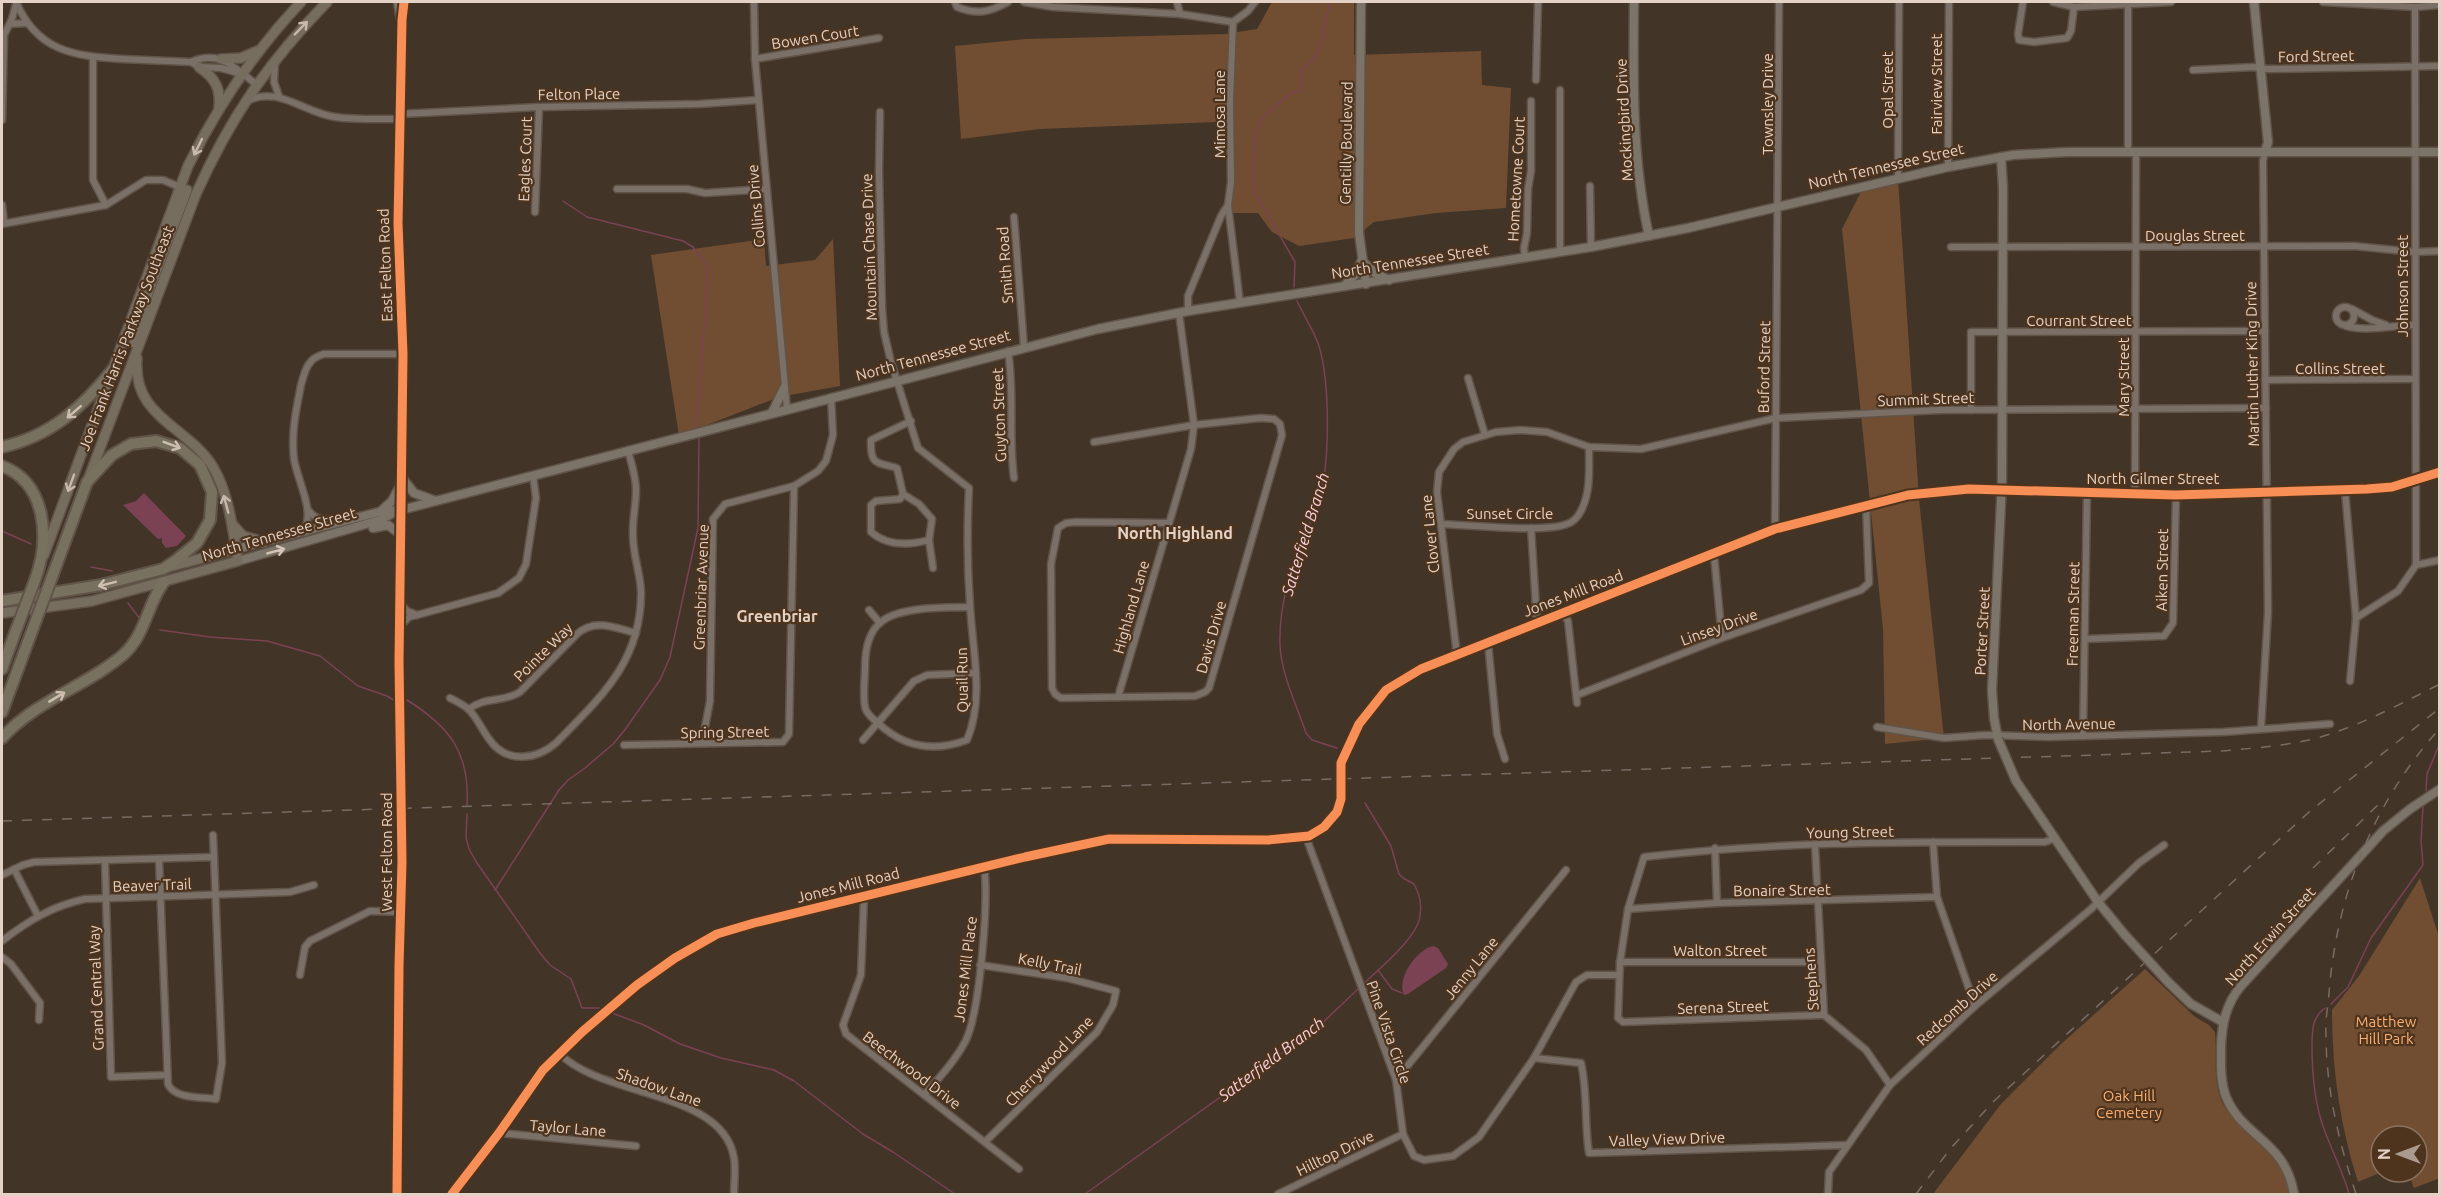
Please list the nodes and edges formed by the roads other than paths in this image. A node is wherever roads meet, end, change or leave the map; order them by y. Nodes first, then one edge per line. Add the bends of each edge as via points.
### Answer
1 (16, 2) edge
2 (302, 2) edge
3 (327, 2) edge
4 (398, 2) edge
5 (404, 2) edge
6 (754, 2) edge
7 (955, 2) edge
8 (1008, 2) edge
9 (1024, 2) edge
10 (1177, 2) edge
11 (1255, 2) edge
12 (1361, 2) edge
13 (1538, 2) edge
14 (1634, 2) edge
15 (1779, 2) edge
16 (1899, 2) edge
17 (1948, 2) edge
18 (2024, 2) edge
19 (2053, 2) edge
20 (2171, 2) edge
21 (2254, 2) edge
22 (2323, 2) edge
23 (2128, 4) junction
24 (2439, 5) edge
25 (2074, 7) junction
26 (2415, 7) junction
27 (1180, 14) junction
28 (402, 20) junction
29 (1233, 22) junction
30 (27, 23) junction
31 (10, 24) junction
32 (879, 38) dead end
33 (259, 50) junction
34 (277, 56) junction
35 (93, 57) junction
36 (221, 59) junction
37 (755, 59) junction
38 (195, 65) junction
39 (2439, 66) edge
40 (2261, 68) junction
41 (2415, 68) junction
42 (2193, 70) dead end
43 (242, 74) junction
44 (1536, 80) dead end
45 (256, 84) junction
46 (1560, 90) dead end
47 (279, 96) junction
48 (758, 100) junction
49 (1532, 101) dead end
50 (243, 103) junction
51 (539, 107) junction
52 (218, 109) junction
53 (880, 112) dead end
54 (400, 117) junction
55 (2, 120) edge
56 (2132, 152) junction
57 (2265, 152) junction
58 (2415, 152) junction
59 (2439, 152) edge
60 (2001, 157) junction
61 (1948, 167) junction
62 (1898, 178) junction
63 (1590, 186) dead end
64 (617, 189) dead end
65 (766, 189) junction
66 (188, 190) junction
67 (2, 205) edge
68 (106, 205) junction
69 (1228, 205) junction
70 (1779, 206) junction
71 (535, 212) dead end
72 (1014, 217) dead end
73 (3, 224) edge
74 (1649, 236) junction
75 (1591, 247) junction
76 (1951, 247) dead end
77 (2003, 247) junction
78 (2134, 247) junction
79 (2265, 247) junction
80 (2439, 251) edge
81 (1560, 252) junction
82 (2414, 252) junction
83 (1525, 258) junction
84 (1362, 261) junction
85 (1389, 280) junction
86 (1366, 284) junction
87 (1343, 287) junction
88 (1240, 303) junction
89 (2351, 308) junction
90 (1184, 312) junction
91 (2387, 325) junction
92 (2414, 325) junction
93 (2346, 326) junction
94 (2265, 331) junction
95 (2003, 332) junction
96 (2135, 332) junction
97 (138, 345) junction
98 (1024, 347) junction
99 (1008, 351) junction
100 (403, 354) junction
101 (130, 366) junction
102 (113, 369) junction
103 (1468, 378) dead end
104 (2414, 379) junction
105 (2265, 380) junction
106 (895, 381) junction
107 (784, 388) junction
108 (831, 397) junction
109 (2266, 408) junction
110 (787, 409) junction
111 (2002, 409) junction
112 (1971, 410) junction
113 (2135, 410) junction
114 (772, 413) junction
115 (1776, 418) junction
116 (910, 421) junction
117 (1194, 425) junction
118 (1485, 435) junction
119 (1094, 442) dead end
120 (2, 447) edge
121 (1589, 447) junction
122 (628, 450) junction
123 (2, 466) edge
124 (2439, 472) edge
125 (533, 475) junction
126 (1014, 478) dead end
127 (402, 479) junction
128 (2414, 480) junction
129 (87, 482) junction
130 (794, 486) junction
131 (2002, 490) junction
132 (2345, 490) junction
133 (2087, 493) junction
134 (2267, 493) junction
135 (903, 494) junction
136 (2134, 494) junction
137 (2176, 495) junction
138 (436, 500) junction
139 (1866, 504) junction
140 (401, 510) junction
141 (308, 511) junction
142 (379, 512) junction
143 (358, 518) junction
144 (1168, 523) junction
145 (232, 524) junction
146 (1441, 524) junction
147 (1532, 528) junction
148 (1775, 529) junction
149 (304, 531) junction
150 (401, 535) junction
151 (314, 540) junction
152 (930, 540) junction
153 (264, 542) junction
154 (236, 549) junction
155 (1714, 555) junction
156 (2439, 560) edge
157 (238, 561) junction
158 (2416, 565) junction
159 (39, 568) junction
160 (933, 568) dead end
161 (163, 569) junction
162 (164, 582) junction
163 (2, 601) edge
164 (400, 603) junction
165 (970, 607) junction
166 (869, 610) dead end
167 (2, 613) edge
168 (1563, 613) junction
169 (417, 615) junction
170 (2356, 618) junction
171 (880, 622) junction
172 (1537, 623) junction
173 (399, 626) junction
174 (636, 633) junction
175 (1722, 638) junction
176 (2085, 639) junction
177 (1488, 643) junction
178 (1457, 655) junction
179 (2, 669) edge
180 (976, 673) junction
181 (2350, 681) dead end
182 (1576, 695) junction
183 (450, 698) dead end
184 (1118, 698) junction
185 (1576, 703) dead end
186 (469, 709) junction
187 (2, 712) edge
188 (877, 723) junction
189 (2330, 724) dead end
190 (1877, 727) dead end
191 (2262, 728) junction
192 (2083, 736) junction
193 (2, 738) edge
194 (1997, 738) junction
195 (863, 740) dead end
196 (702, 743) junction
197 (624, 745) dead end
198 (1505, 759) dead end
199 (1340, 773) tunnel mouth
200 (2439, 789) edge
201 (1341, 799) tunnel mouth
202 (213, 835) dead end
203 (1306, 837) junction
204 (2055, 838) junction
205 (1933, 842) junction
206 (1815, 845) junction
207 (2164, 845) dead end
208 (1715, 848) junction
209 (214, 857) junction
210 (159, 859) junction
211 (105, 861) junction
212 (984, 866) junction
213 (14, 869) junction
214 (1566, 870) dead end
215 (2, 875) edge
216 (314, 885) dead end
217 (216, 895) junction
218 (864, 896) junction
219 (160, 897) junction
220 (1937, 897) junction
221 (106, 898) junction
222 (1818, 902) junction
223 (2098, 902) junction
224 (1717, 903) junction
225 (1628, 909) junction
226 (401, 912) junction
227 (38, 916) junction
228 (2, 941) edge
229 (2, 957) edge
230 (1620, 962) junction
231 (1821, 962) junction
232 (980, 964) junction
233 (300, 975) dead end
234 (1619, 975) junction
235 (1116, 990) joint
236 (1975, 1006) junction
237 (1824, 1015) junction
238 (39, 1020) dead end
239 (2223, 1022) junction
240 (559, 1053) junction
241 (1534, 1058) junction
242 (167, 1075) junction
243 (1396, 1080) junction
244 (1890, 1085) junction
245 (924, 1095) junction
246 (499, 1134) junction
247 (1403, 1134) junction
248 (986, 1141) junction
249 (1847, 1145) junction
250 (636, 1146) dead end
251 (1019, 1169) dead end
252 (397, 1194) edge
253 (452, 1194) edge
254 (734, 1194) edge
255 (1278, 1194) edge
256 (1828, 1194) edge
257 (2294, 1194) edge

1 - 30 street
1 - 31 street
2 - 33 main road, Joe Frank Harris Parkway Southeast
34 -> 3 main road, Joe Frank Harris Parkway Southeast
4 - 28 street, East Felton Road
5 - 28 street, East Felton Road
6 - 37 street, Collins Drive
7 - 8 street via 957,7 976,12
9 - 27 street
10 - 27 street
11 - 29 street
12 - 84 street, Gentilly Boulevard
13 - 44 street
14 - 74 street, Mockingbird Drive via 1635,112
15 - 70 street, Townsley Drive
16 - 62 street, Opal Street
17 - 61 street, Fairview Street
18 - 25 street via 2019,40 2034,42 2067,38 2072,30
19 - 25 street
20 - 23 street
21 - 40 street, Martin Luther King Drive
22 - 26 street
23 - 25 street
23 - 56 street, Mary Street
24 - 26 street
26 - 41 street, Johnson Street
27 - 29 street
28 - 54 street, East Felton Road
29 - 69 street, Mimosa Lane
30 - 31 street
30 - 35 street via 54,46
31 - 55 street via 4,41
32 - 37 street, Bowen Court
33 - 36 main road via 241,58
33 - 43 main road, Joe Frank Harris Parkway Southeast
34 - 45 main road, Joe Frank Harris Parkway Southeast
34 - 47 street via 273,82
35 - 38 street
35 - 68 street via 93,180
36 - 38 street via 200,58
36 - 43 street
37 - 48 street, Collins Drive
38 - 43 street
38 - 52 main road via 213,78 218,88
39 - 41 street, Ford Street
40 - 41 street, Ford Street
40 - 42 street, Ford Street
40 - 57 street, Martin Luther King Drive via 2268,142
41 - 58 street, Johnson Street
43 - 45 street
43 - 52 main road, Joe Frank Harris Parkway Southeast
45 - 50 main road, Joe Frank Harris Parkway Southeast
46 - 81 street
47 - 50 street via 261,96
47 - 54 street, Felton Place via 333,117
48 - 51 street, Felton Place
48 - 65 street, Collins Drive
49 - 83 street, Hometowne Court
50 - 66 main road, Joe Frank Harris Parkway Southeast
51 - 54 street, Felton Place
51 - 71 street, Eagles Court
52 -> 66 main road, Joe Frank Harris Parkway Southeast
53 - 106 street, Mountain Chase Drive via 884,332
54 - 100 street, East Felton Road via 398,223
56 - 57 street, North Tennessee Street
56 - 60 street, North Tennessee Street via 2049,152
56 - 78 street, Mary Street
57 - 58 street, North Tennessee Street
57 - 79 street, Martin Luther King Drive
58 - 59 street, North Tennessee Street
58 - 82 street, Johnson Street
60 - 61 street, North Tennessee Street
60 - 77 street, Porter Street
61 - 62 street, North Tennessee Street
62 - 70 street, North Tennessee Street
63 - 75 street
64 - 65 street via 687,189 705,193
65 - 107 street, Collins Drive
66 - 68 street via 163,180 146,180
66 - 97 main road, Joe Frank Harris Parkway Southeast
66 - 101 main road via 146,300
66 - 102 main road, Joe Frank Harris Parkway Southeast
67 - 73 street
68 - 73 street
69 - 88 street, Mimosa Lane
69 - 90 street, Mimosa Lane
70 - 74 street, North Tennessee Street
70 - 115 street, Buford Street
72 - 98 street, Smith Road
74 - 75 street, North Tennessee Street
75 - 81 street, North Tennessee Street
76 - 77 street, Douglas Street
77 - 78 street, Douglas Street
77 - 95 street, Porter Street
78 - 79 street, Douglas Street
78 - 96 street, Mary Street
79 - 82 street, Douglas Street via 2365,246
79 - 94 street, Martin Luther King Drive
80 - 82 street, Douglas Street
81 - 83 street, North Tennessee Street
82 - 92 street, Johnson Street
83 - 85 street, North Tennessee Street
84 - 85 street
84 - 86 street, Gentilly Boulevard
84 - 87 street
85 - 86 street, North Tennessee Street
86 - 87 street, North Tennessee Street
87 - 88 street, North Tennessee Street
88 - 90 street, North Tennessee Street
89 - 91 street
89 - 93 street via 2354,319
89 - 93 street via 2343,307 2336,314 2339,324
90 - 98 street, North Tennessee Street
90 - 117 street, Highland Lane
91 - 92 street
91 - 93 street
92 - 104 street, Johnson Street
94 - 96 street, Courrant Street
94 - 105 street, Martin Luther King Drive
95 - 96 street, Courrant Street
95 - 111 street, Porter Street
95 - 112 street, Courrant Street via 1971,332
96 - 113 street, Mary Street
97 - 101 main road, Joe Frank Harris Parkway Southeast
145 -> 97 main road via 213,466 154,411 141,391 136,374
98 - 99 street, North Tennessee Street
99 - 106 street, North Tennessee Street
99 - 126 street, Guyton Street
100 - 127 street, East Felton Road
100 - 141 street via 324,354 308,364 293,437
101 - 129 main road, Joe Frank Harris Parkway Southeast
102 -> 120 highway via 62,422 34,438
102 -> 159 main road, Joe Frank Harris Parkway Southeast
103 - 118 street
104 - 105 street, Collins Street
104 - 128 street, Johnson Street
105 - 109 street, Martin Luther King Drive
106 - 108 street, North Tennessee Street
106 - 116 street, Quail Run
107 - 110 street, Collins Drive
107 - 114 street
108 - 110 street, North Tennessee Street
108 - 130 street, Greenbriar Avenue via 831,449 818,471
109 - 113 street, Summit Street
109 - 134 street, Martin Luther King Drive
110 - 114 street, North Tennessee Street
111 - 112 street, Summit Street
111 - 113 street, Summit Street
111 - 131 street, Porter Street
112 - 115 street, Summit Street
113 - 136 street, Mary Street
114 - 122 street, North Tennessee Street
115 - 121 street, Summit Street via 1641,449
115 - 148 street, Buford Street
116 - 135 street via 871,440 875,462 897,468
116 - 165 street, Quail Run via 918,448 969,488
117 - 119 street, Davis Drive
117 - 144 street, Highland Lane via 1191,449
117 - 184 street, Davis Drive via 1268,418 1280,424 1282,435 1209,688 1195,696
118 - 121 street via 1520,430 1547,432
118 - 146 street, Clover Lane via 1454,449 1439,472
121 - 147 street, Sunset Circle via 1589,477 1581,513 1566,525
122 - 125 street, North Tennessee Street
122 - 174 street via 635,481 633,537 641,602
123 - 159 highway via 24,480 39,504
124 - 128 street, North Gilmer Street
125 - 138 street, North Tennessee Street
125 - 169 street via 534,514 526,564 519,578 498,593
127 - 138 street via 414,493
127 - 140 street, East Felton Road
127 - 142 street via 392,501
128 - 132 street, North Gilmer Street via 2388,488
128 - 158 street, Johnson Street
129 -> 161 highway via 117,452 143,441 175,445 200,465 212,492 210,520 197,543
129 - 187 highway, Joe Frank Harris Parkway Southeast, bridge
130 - 196 street, Greenbriar Avenue via 724,504 713,519 710,701
130 - 196 street, Spring Street via 789,734 783,742
131 - 133 street, North Gilmer Street
131 - 139 street, North Gilmer Street via 1928,491
131 - 194 street, Porter Street via 1992,690
132 - 134 street, North Gilmer Street
132 - 170 street
133 - 136 street, North Gilmer Street
133 - 176 street, Freeman Street
134 - 137 street, North Gilmer Street
134 - 191 street, Martin Luther King Drive via 2268,612
135 - 152 street via 932,519
135 - 152 street via 900,499 871,505 871,532 900,544
136 - 137 street, North Gilmer Street
137 - 176 street, Aiken Street via 2173,623 2164,636
138 - 140 street, North Tennessee Street
139 - 148 street, Jones Mill Road
139 - 175 street, Linsey Drive via 1869,583 1861,590
140 - 142 street, North Tennessee Street
140 - 150 street, West Felton Road
140 - 151 street, North Tennessee Street
141 - 143 street via 322,520
141 - 149 street
142 - 143 street, North Tennessee Street
143 - 149 street, North Tennessee Street
144 - 184 street, Highland Lane
144 - 184 street, Davis Drive via 1066,523 1056,532 1052,564 1052,688 1061,698
145 - 153 main road via 243,536
145 - 154 main road
146 - 147 street, Sunset Circle
146 - 178 street, Clover Lane
147 - 172 street
148 - 155 street, Jones Mill Road
149 - 153 street, North Tennessee Street
150 - 151 street via 386,525
150 - 164 street, West Felton Road
157 -> 151 street, North Tennessee Street
152 - 160 street
153 - 154 street, North Tennessee Street
154 - 157 main road
154 - 161 main road
155 - 168 street, Jones Mill Road
155 - 175 street
156 - 158 street
157 - 162 main road, North Tennessee Street
158 - 170 street via 2398,591
159 - 179 highway, Joe Frank Harris Parkway Southeast, bridge
161 -> 163 highway via 80,590
162 - 167 main road, North Tennessee Street via 92,601
193 -> 162 highway via 27,716 124,654 139,636
164 - 169 street
164 - 173 street, West Felton Road
165 - 171 street via 898,613
165 - 180 street, Quail Run
166 - 171 street
168 - 172 street, Jones Mill Road
168 - 182 street via 1568,621
169 - 173 street
170 - 181 street
171 - 188 street, Quail Run via 865,655 865,709
172 - 177 street, Jones Mill Road
173 - 226 street, West Felton Road
174 - 186 street, Pointe Way via 600,625 587,627 520,692 510,698 484,700
174 - 186 street via 611,685 556,743 537,755 519,757 497,748
175 - 182 street, Linsey Drive
176 - 192 street, Freeman Street
177 - 178 street, Jones Mill Road
177 - 198 street via 1497,734
178 - 199 street, Jones Mill Road via 1422,669 1382,694 1359,724 1344,754
180 - 188 street via 927,675 914,681
180 - 188 street, Quail Run via 975,722 967,740 948,747 918,747 897,739
182 - 185 street
183 - 186 street
188 - 195 street
189 - 191 street, North Avenue
190 - 194 street, North Avenue via 1944,738
191 - 192 street, North Avenue
192 - 194 street, North Avenue
194 - 204 street, Porter Street, bridge via 2016,781
196 - 197 street, Spring Street
200 - 239 street, North Erwin Street via 2375,840 2241,986
201 - 203 street via 1328,823
202 - 209 street
203 - 212 street, Jones Mill Road via 1109,839
203 - 243 street, Pine Vista Circle
204 - 205 street, Young Street via 2045,842
204 - 223 street, Porter Street
205 - 206 street, Young Street
205 - 220 street
206 - 208 street, Young Street
206 - 222 street, Stephens
207 - 223 street, Redcomb Drive via 2139,862
208 - 224 street
208 - 225 street, Young Street via 1644,857
209 - 210 street
209 - 217 street
210 - 211 street
210 - 219 street
211 - 213 street via 34,862
211 - 221 street, Grand Central Way
212 - 218 street, Jones Mill Road
212 - 232 street, Jones Mill Place
213 - 215 street
213 - 227 street
214 - 243 street, Jenny Lane
216 - 217 street, Beaver Trail via 290,892
217 - 219 street, Beaver Trail
217 - 242 street via 222,1063 216,1099 173,1092
218 - 240 street, Jones Mill Road via 735,928 704,940 637,985
218 - 245 street, Beechwood Drive via 861,975 843,1028 846,1035
219 - 221 street, Beaver Trail
219 - 242 street
220 - 222 street, Bonaire Street
220 - 236 street
221 - 227 street, Beaver Trail via 62,904
221 - 242 street, Grand Central Way via 111,1077
222 - 224 street, Bonaire Street
222 - 231 street, Stephens
223 - 236 street, Redcomb Drive
223 - 239 street, Porter Street, bridge via 2191,1004
224 - 225 street, Bonaire Street
225 - 230 street
226 - 233 street via 370,911 310,941 305,947
226 - 252 street, West Felton Road
227 - 228 street, Beaver Trail
229 - 238 street via 40,1003
230 - 231 street, Walton Street
230 - 234 street
231 - 237 street, Stephens
232 - 235 street, Kelly Trail
232 - 245 street, Jones Mill Place via 974,1017 966,1041
234 - 237 street, Serena Street via 1618,1018 1623,1022
234 - 241 street, Pine Vista Circle via 1587,975 1576,982
235 - 248 street, Cherrywood Lane via 1113,1005 1097,1032
236 - 244 street, Redcomb Drive
237 - 244 street, Stephens via 1866,1050
239 - 257 street, North Erwin Street via 2221,1073 2226,1098 2238,1116 2281,1159
240 - 246 street, Jones Mill Road
240 - 254 street, Shadow Lane via 578,1069 711,1120 726,1136 734,1156
241 - 247 street, Pine Vista Circle via 1479,1137 1453,1156 1424,1160 1414,1156
241 - 249 street, Valley View Drive via 1581,1064 1589,1153
243 - 247 street, Pine Vista Circle
244 - 249 street, Redcomb Drive
245 - 248 street, Beechwood Drive
246 - 250 street, Taylor Lane
246 - 253 street, Jones Mill Road
247 - 255 street, Hilltop Drive
248 - 251 street, Beechwood Drive
249 - 256 street, Redcomb Drive via 1829,1172

